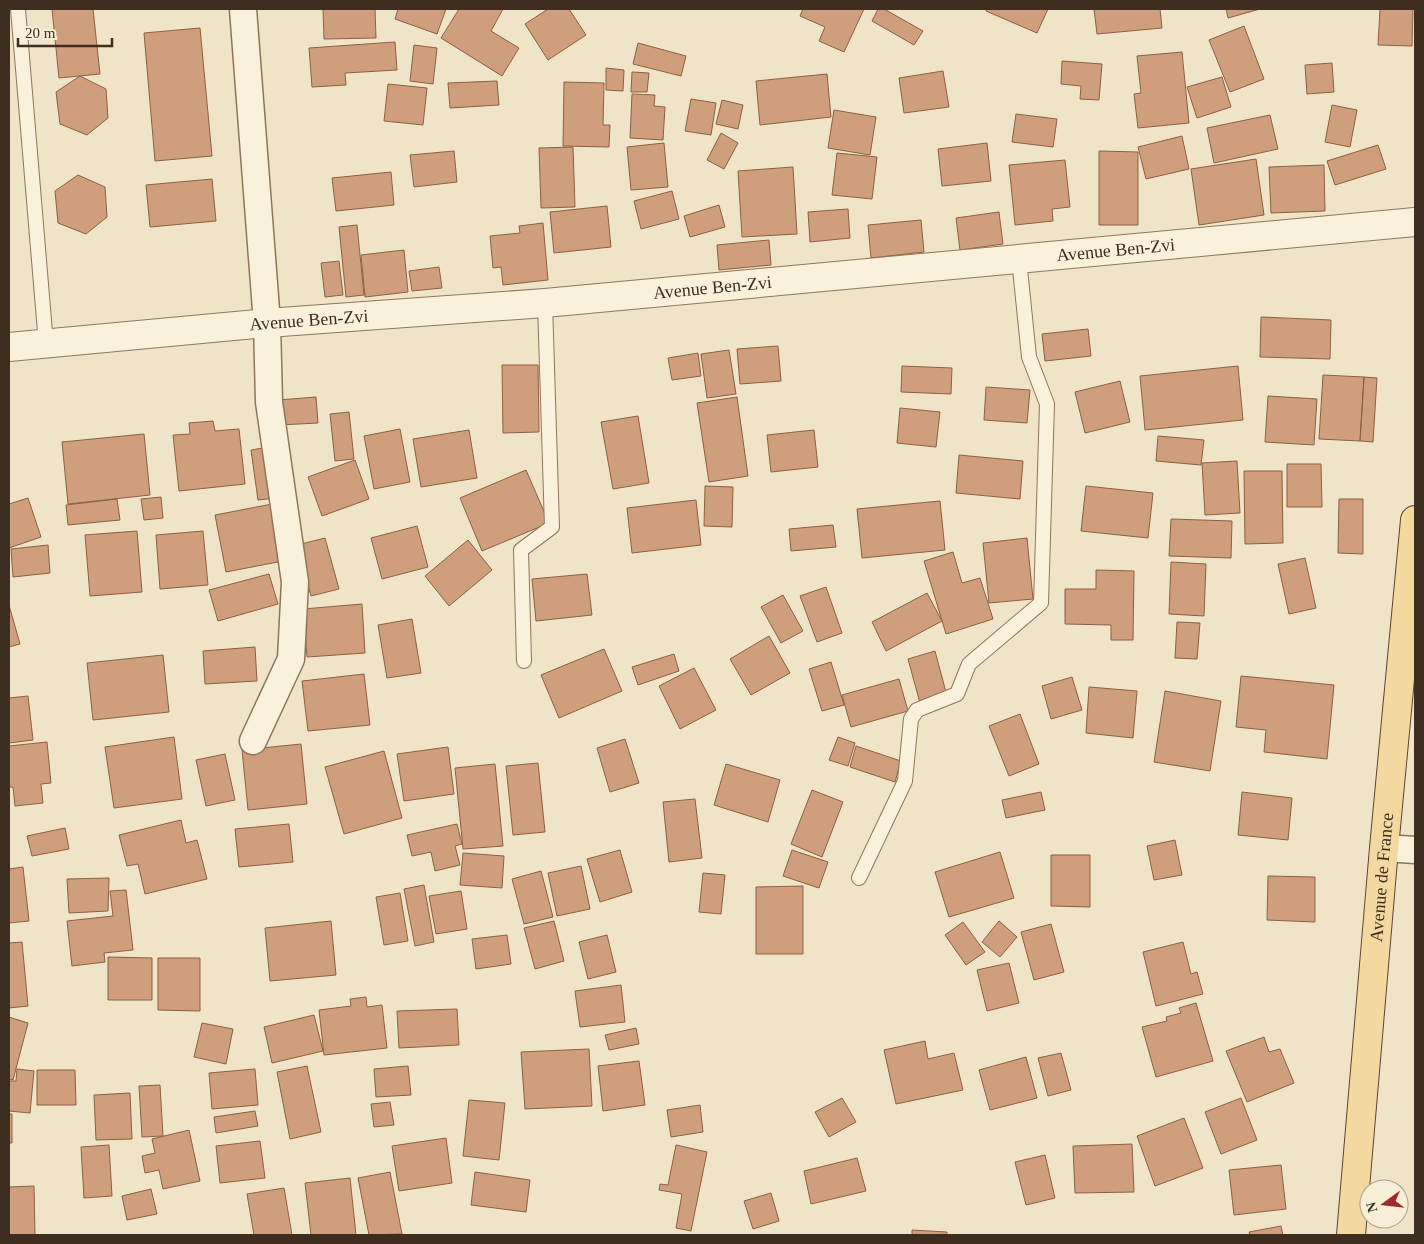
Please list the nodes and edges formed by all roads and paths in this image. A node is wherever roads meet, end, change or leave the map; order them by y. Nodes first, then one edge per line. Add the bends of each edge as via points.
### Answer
1 (18, 9) edge
2 (243, 9) edge
3 (1415, 222) edge
4 (1019, 259) junction
5 (545, 303) junction
6 (267, 323) junction
7 (46, 344) junction
8 (9, 347) edge
9 (1415, 520) edge
10 (524, 661) dead end
11 (253, 741) dead end
12 (1384, 848) junction
13 (1415, 850) edge
14 (859, 878) dead end
15 (1351, 1235) edge

1 - 7 lane
2 - 6 street
3 - 4 street, Avenue Ben-Zvi
4 - 5 street, Avenue Ben-Zvi
4 - 14 lane via 1029,356 1047,404 1041,603 969,664 957,694 917,710 911,719 905,781
5 - 6 street, Avenue Ben-Zvi
5 - 10 lane via 552,527 521,550
6 - 7 street, Avenue Ben-Zvi
6 - 11 street via 269,402 295,582 291,659
7 - 8 street, Avenue Ben-Zvi
9 - 12 main road, Avenue de France
12 - 13 street
12 - 15 main road, Avenue de France

